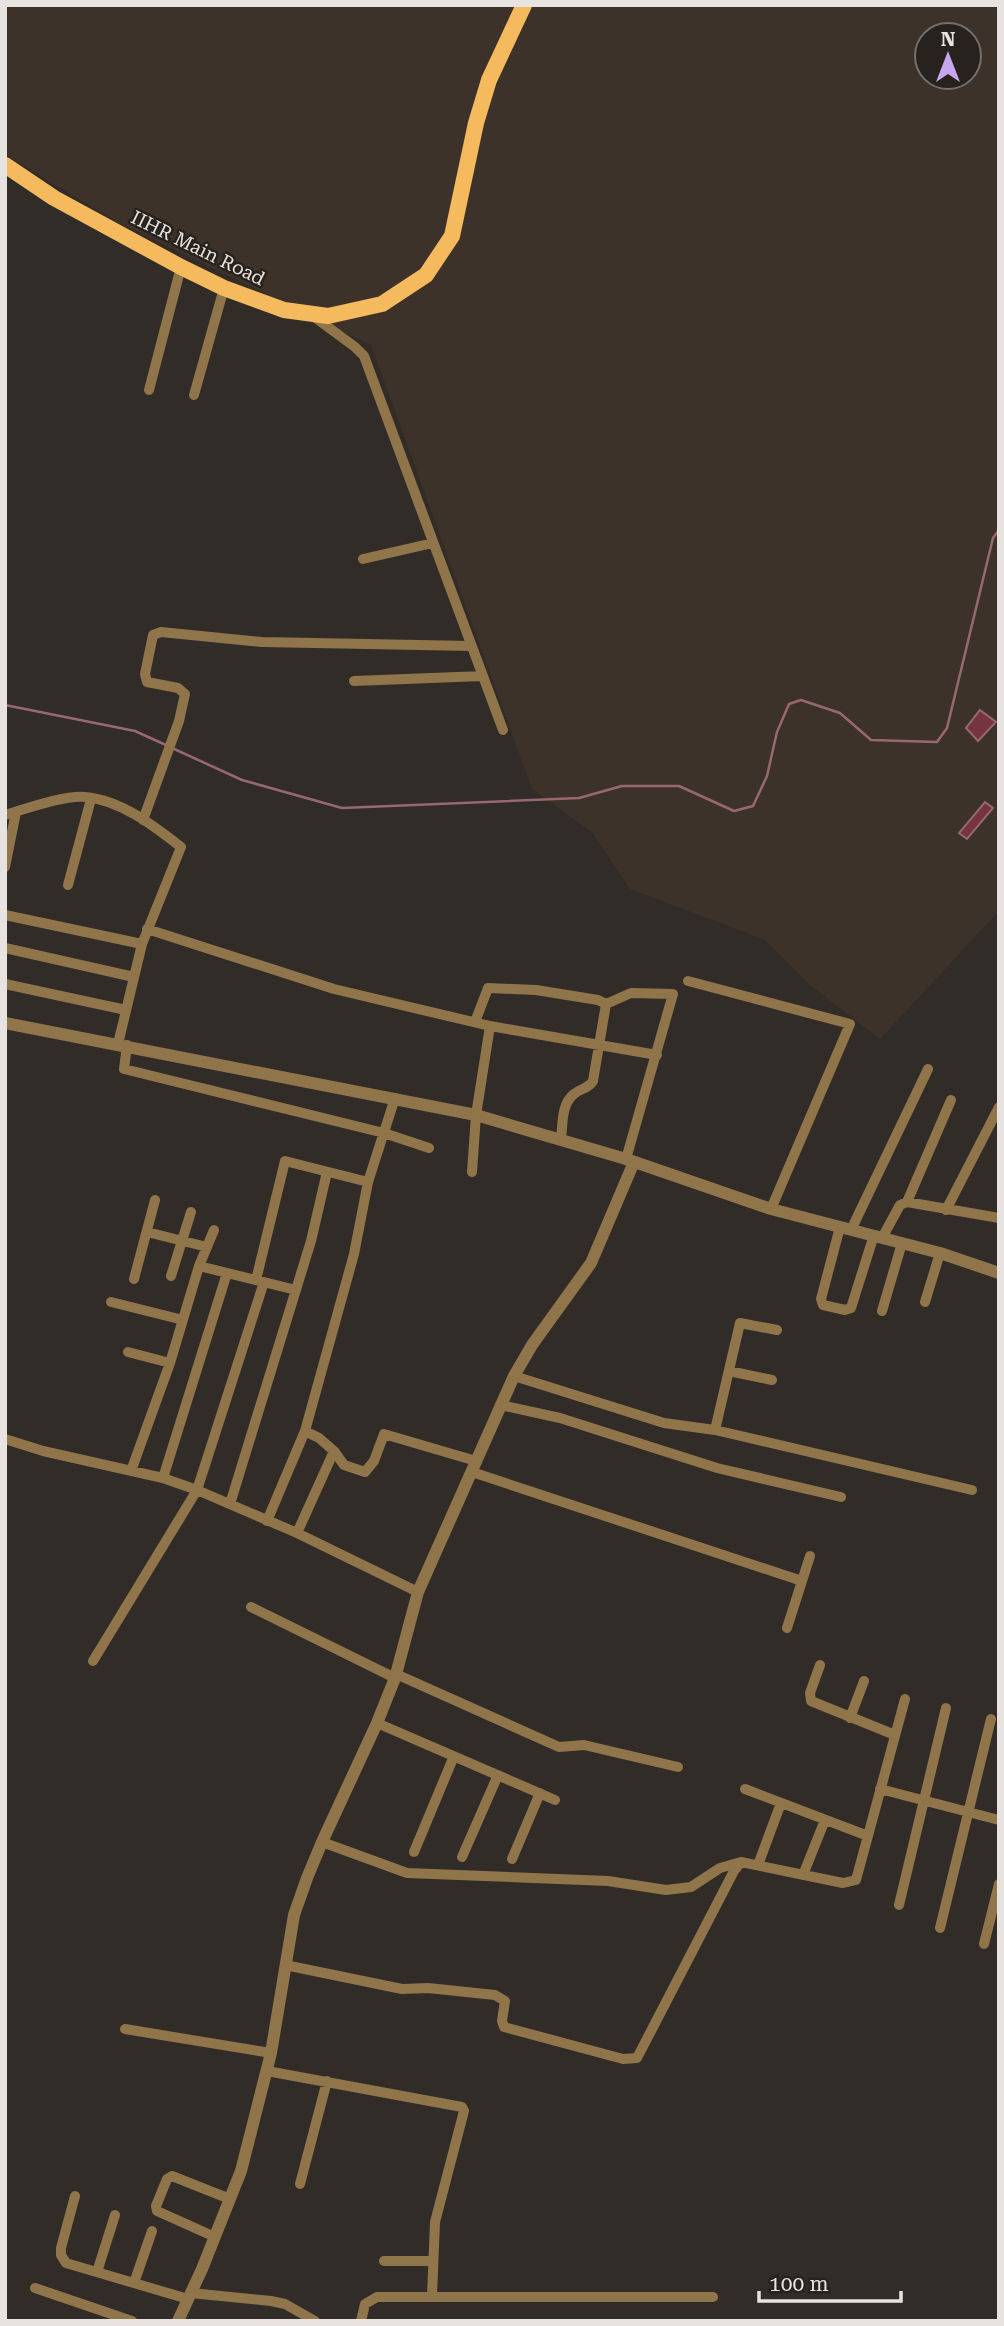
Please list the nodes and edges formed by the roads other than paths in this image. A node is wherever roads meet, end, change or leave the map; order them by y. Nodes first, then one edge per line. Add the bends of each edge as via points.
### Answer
1 (524, 5) edge
2 (5, 165) edge
3 (181, 267) junction
4 (224, 288) junction
5 (310, 314) junction
6 (149, 390) dead end
7 (194, 395) dead end
8 (433, 543) junction
9 (363, 559) dead end
10 (471, 646) junction
11 (483, 676) junction
12 (354, 681) dead end
13 (503, 730) dead end
14 (91, 799) junction
15 (11, 813) edge
16 (143, 820) junction
17 (5, 867) edge
18 (68, 885) dead end
19 (5, 915) edge
20 (147, 929) junction
21 (142, 944) junction
22 (5, 948) edge
23 (134, 977) junction
24 (688, 981) dead end
25 (5, 984) edge
26 (606, 1004) junction
27 (126, 1010) junction
28 (475, 1022) junction
29 (5, 1023) edge
30 (489, 1026) junction
31 (598, 1043) junction
32 (122, 1045) junction
33 (657, 1055) junction
34 (928, 1069) dead end
35 (395, 1098) junction
36 (951, 1100) dead end
37 (999, 1107) edge
38 (476, 1115) junction
39 (384, 1133) junction
40 (561, 1139) junction
41 (429, 1148) dead end
42 (630, 1160) junction
43 (327, 1172) junction
44 (472, 1172) dead end
45 (368, 1182) junction
46 (155, 1200) dead end
47 (907, 1202) junction
48 (771, 1209) junction
49 (946, 1210) junction
50 (191, 1212) dead end
51 (999, 1218) edge
52 (846, 1229) junction
53 (214, 1230) dead end
54 (147, 1232) junction
55 (878, 1237) junction
56 (182, 1241) junction
57 (902, 1243) junction
58 (207, 1247) junction
59 (940, 1253) junction
60 (199, 1266) junction
61 (227, 1273) junction
62 (999, 1273) edge
63 (171, 1276) dead end
64 (134, 1279) dead end
65 (260, 1281) junction
66 (296, 1290) junction
67 (111, 1302) dead end
68 (925, 1302) dead end
69 (881, 1311) dead end
70 (183, 1320) junction
71 (777, 1330) dead end
72 (128, 1352) dead end
73 (170, 1363) junction
74 (729, 1371) junction
75 (514, 1376) junction
76 (772, 1380) dead end
77 (500, 1405) junction
78 (715, 1430) junction
79 (305, 1431) junction
80 (5, 1439) edge
81 (334, 1451) junction
82 (474, 1466) junction
83 (131, 1471) junction
84 (163, 1478) junction
85 (197, 1490) junction
86 (972, 1490) dead end
87 (841, 1497) dead end
88 (230, 1504) junction
89 (267, 1521) junction
90 (297, 1533) junction
91 (810, 1556) dead end
92 (802, 1581) junction
93 (418, 1592) junction
94 (251, 1607) dead end
95 (787, 1628) dead end
96 (93, 1661) dead end
97 (820, 1665) dead end
98 (396, 1676) junction
99 (864, 1681) dead end
100 (905, 1699) dead end
101 (946, 1708) dead end
102 (850, 1718) junction
103 (991, 1719) dead end
104 (377, 1723) junction
105 (895, 1735) junction
106 (454, 1756) junction
107 (678, 1767) dead end
108 (498, 1775) junction
109 (745, 1789) dead end
110 (880, 1789) junction
111 (540, 1793) junction
112 (555, 1800) dead end
113 (924, 1800) junction
114 (781, 1803) junction
115 (968, 1812) junction
116 (825, 1820) junction
117 (999, 1820) edge
118 (867, 1836) junction
119 (321, 1842) junction
120 (414, 1852) dead end
121 (461, 1857) dead end
122 (512, 1859) dead end
123 (741, 1863) junction
124 (758, 1865) junction
125 (803, 1875) junction
126 (999, 1884) edge
127 (899, 1905) dead end
128 (940, 1928) dead end
129 (984, 1944) dead end
130 (285, 1965) junction
131 (124, 2029) dead end
132 (271, 2053) junction
133 (267, 2071) junction
134 (327, 2081) junction
135 (300, 2184) dead end
136 (75, 2196) dead end
137 (230, 2199) junction
138 (115, 2215) dead end
139 (152, 2231) dead end
140 (215, 2237) junction
141 (384, 2261) dead end
142 (433, 2261) junction
143 (97, 2272) junction
144 (134, 2283) junction
145 (35, 2288) dead end
146 (189, 2296) junction
147 (432, 2296) junction
148 (713, 2297) dead end
149 (132, 2321) edge
150 (178, 2321) edge
151 (315, 2321) edge
152 (361, 2321) edge

1 - 5 main road, IIHR Main Road via 476,123 452,236 426,275 382,304 328,316
2 - 3 main road, IIHR Main Road via 54,198
3 - 4 main road, IIHR Main Road
3 - 6 street
4 - 5 main road, IIHR Main Road via 284,310
4 - 7 street
5 - 8 street via 364,356
8 - 9 street
8 - 10 street
10 - 11 street
10 - 16 street via 153,635 147,682 178,688 185,694
11 - 12 street
11 - 13 street
14 - 15 street via 51,802
14 - 16 street
14 - 18 street
15 - 17 street
16 - 20 street via 181,847
19 - 21 street
20 - 21 street
20 - 28 street via 334,989
21 - 23 street
22 - 23 street
23 - 27 street
24 - 48 street via 850,1024
25 - 27 street
26 - 28 street via 536,990 488,988
26 - 31 street
26 - 33 street via 631,993 673,994
27 - 32 street
28 - 30 street
29 - 32 street
30 - 31 street
30 - 38 street
31 - 33 street
31 - 40 street via 593,1081 570,1097
32 - 35 street
32 - 39 street via 124,1069
33 - 42 street
34 - 52 street
35 - 38 street
35 - 39 street
36 - 47 street
37 - 49 street
38 - 40 street
38 - 44 street
39 - 41 street
39 - 45 street
40 - 42 street
42 - 48 street
42 - 75 street via 591,1263
43 - 45 street
43 - 65 street via 285,1161
43 - 66 street
45 - 79 street via 354,1254
46 - 54 street
47 - 49 street
47 - 55 street
48 - 52 street
49 - 51 street
50 - 56 street
52 - 55 street
52 - 55 street via 821,1299 823,1305 851,1308
53 - 58 street
54 - 56 street
54 - 64 street
55 - 57 street
56 - 58 street
56 - 63 street
57 - 59 street
57 - 69 street
58 - 60 street
59 - 62 street
59 - 68 street
60 - 61 street
60 - 70 street
61 - 65 street
61 - 84 street
65 - 66 street
65 - 85 street
66 - 88 street
67 - 70 street
70 - 73 street
71 - 74 street via 740,1323
72 - 73 street
73 - 83 street
74 - 76 street
74 - 78 street
75 - 77 street
75 - 78 street via 664,1423
77 - 82 street
77 - 87 street via 560,1418 717,1468
78 - 86 street
79 - 81 street
79 - 89 street
80 - 83 street
81 - 82 street via 344,1465 365,1472 384,1434
81 - 90 street
82 - 92 street
82 - 93 street
83 - 84 street
84 - 85 street
85 - 88 street
85 - 96 street
88 - 89 street
89 - 90 street
90 - 93 street
91 - 92 street
92 - 95 street
93 - 98 street
94 - 98 street
97 - 102 street via 811,1701
98 - 104 street
98 - 107 street via 559,1747 584,1745
99 - 102 street
100 - 105 street
101 - 113 street
102 - 105 street
103 - 115 street
104 - 106 street
104 - 119 street
105 - 110 street
106 - 108 street
106 - 120 street
108 - 111 street
108 - 121 street
109 - 114 street
110 - 113 street
110 - 118 street
111 - 112 street
111 - 122 street
113 - 115 street
113 - 127 street
114 - 116 street
114 - 124 street
115 - 117 street
115 - 128 street
116 - 118 street
116 - 125 street
118 - 125 street via 856,1880 843,1883
119 - 123 street via 407,1873 608,1881 666,1890 691,1887 720,1868
119 - 130 street via 294,1915
123 - 124 street
123 - 130 street via 637,2058 623,2059 504,2027 505,2001 495,1995 402,1989
124 - 125 street
126 - 129 street
130 - 132 street
131 - 132 street
132 - 133 street
133 - 134 street
133 - 137 street
134 - 135 street
134 - 142 street via 462,2107 435,2222
136 - 143 street via 61,2255 66,2263
137 - 140 street
137 - 140 street via 172,2176 163,2188 157,2211
138 - 143 street
139 - 144 street
140 - 146 street
141 - 142 street
142 - 147 street
143 - 144 street
144 - 146 street
145 - 149 street
146 - 150 street
146 - 151 street via 271,2301
147 - 148 street
147 - 152 street via 377,2297 365,2304

